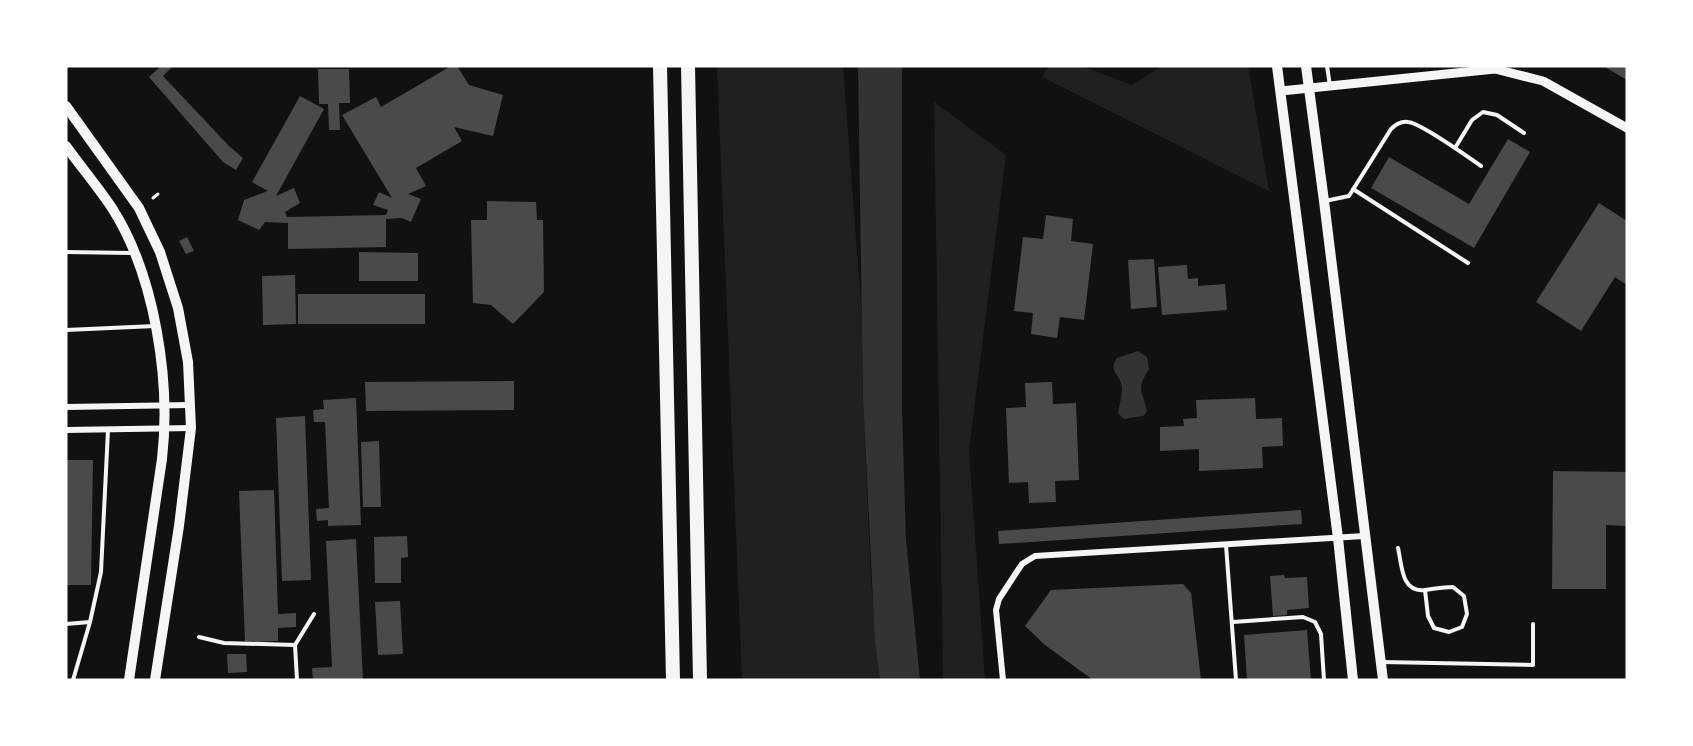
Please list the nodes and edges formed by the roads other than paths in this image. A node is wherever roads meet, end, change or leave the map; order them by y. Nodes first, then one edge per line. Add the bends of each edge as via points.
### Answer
1 (660, 66) edge
2 (688, 66) edge
3 (1277, 66) edge
4 (1306, 66) edge
5 (1327, 66) edge
6 (1495, 67) edge
7 (1330, 86) junction
8 (1310, 88) junction
9 (1281, 92) junction
10 (66, 106) edge
11 (1627, 128) edge
12 (1524, 133) dead end
13 (66, 146) edge
14 (1455, 148) junction
15 (1481, 166) dead end
16 (1353, 189) junction
17 (1324, 201) junction
18 (66, 252) edge
19 (135, 253) junction
20 (1468, 263) dead end
21 (155, 326) junction
22 (66, 330) edge
23 (164, 405) junction
24 (191, 405) junction
25 (66, 406) edge
26 (165, 428) junction
27 (191, 428) junction
28 (108, 429) junction
29 (66, 430) edge
30 (1364, 537) junction
31 (1338, 538) junction
32 (1226, 545) junction
33 (1398, 548) dead end
34 (1425, 590) junction
35 (314, 614) dead end
36 (90, 622) junction
37 (1233, 622) junction
38 (66, 624) edge
39 (1533, 624) dead end
40 (199, 637) dead end
41 (295, 645) junction
42 (1380, 662) junction
43 (73, 680) edge
44 (129, 680) edge
45 (155, 680) edge
46 (297, 680) edge
47 (673, 680) edge
48 (700, 680) edge
49 (1003, 680) edge
50 (1236, 680) edge
51 (1324, 680) edge
52 (1353, 680) edge
53 (1383, 680) edge

1 - 47 highway
2 - 48 highway
3 - 9 main road
4 - 8 main road
5 - 7 lane
6 - 7 street
6 - 11 street via 1543,81
7 - 8 street
8 - 9 street
8 - 17 main road
9 - 31 main road
10 - 24 main road via 139,208 160,252 178,308
12 - 14 lane via 1497,115 1483,112 1472,120
13 - 19 main road via 113,209
14 - 15 lane
14 - 16 lane via 1415,124 1396,124
16 - 17 lane via 1349,196
16 - 20 lane
17 - 30 main road
18 - 19 lane
19 - 21 main road
21 - 22 lane
21 - 23 main road
23 - 24 street
23 - 25 street
23 - 26 main road
24 - 27 main road
26 - 27 street
26 - 28 street
26 - 44 main road
27 - 45 main road
28 - 29 street
28 - 36 lane via 101,572
30 - 31 street
30 - 42 main road
31 - 32 street
31 - 52 main road
32 - 37 lane
32 - 49 street via 1035,556 1022,564 996,610
33 - 34 lane via 1405,582 1417,591
34 - 34 lane via 1446,586 1460,590 1466,603 1462,627 1449,632 1434,628 1428,616
35 - 41 lane
36 - 38 lane
36 - 43 lane
37 - 50 lane
37 - 51 lane via 1303,617 1315,622 1321,634
39 - 42 lane via 1533,665
40 - 41 lane via 224,643
41 - 46 lane
42 - 53 main road

